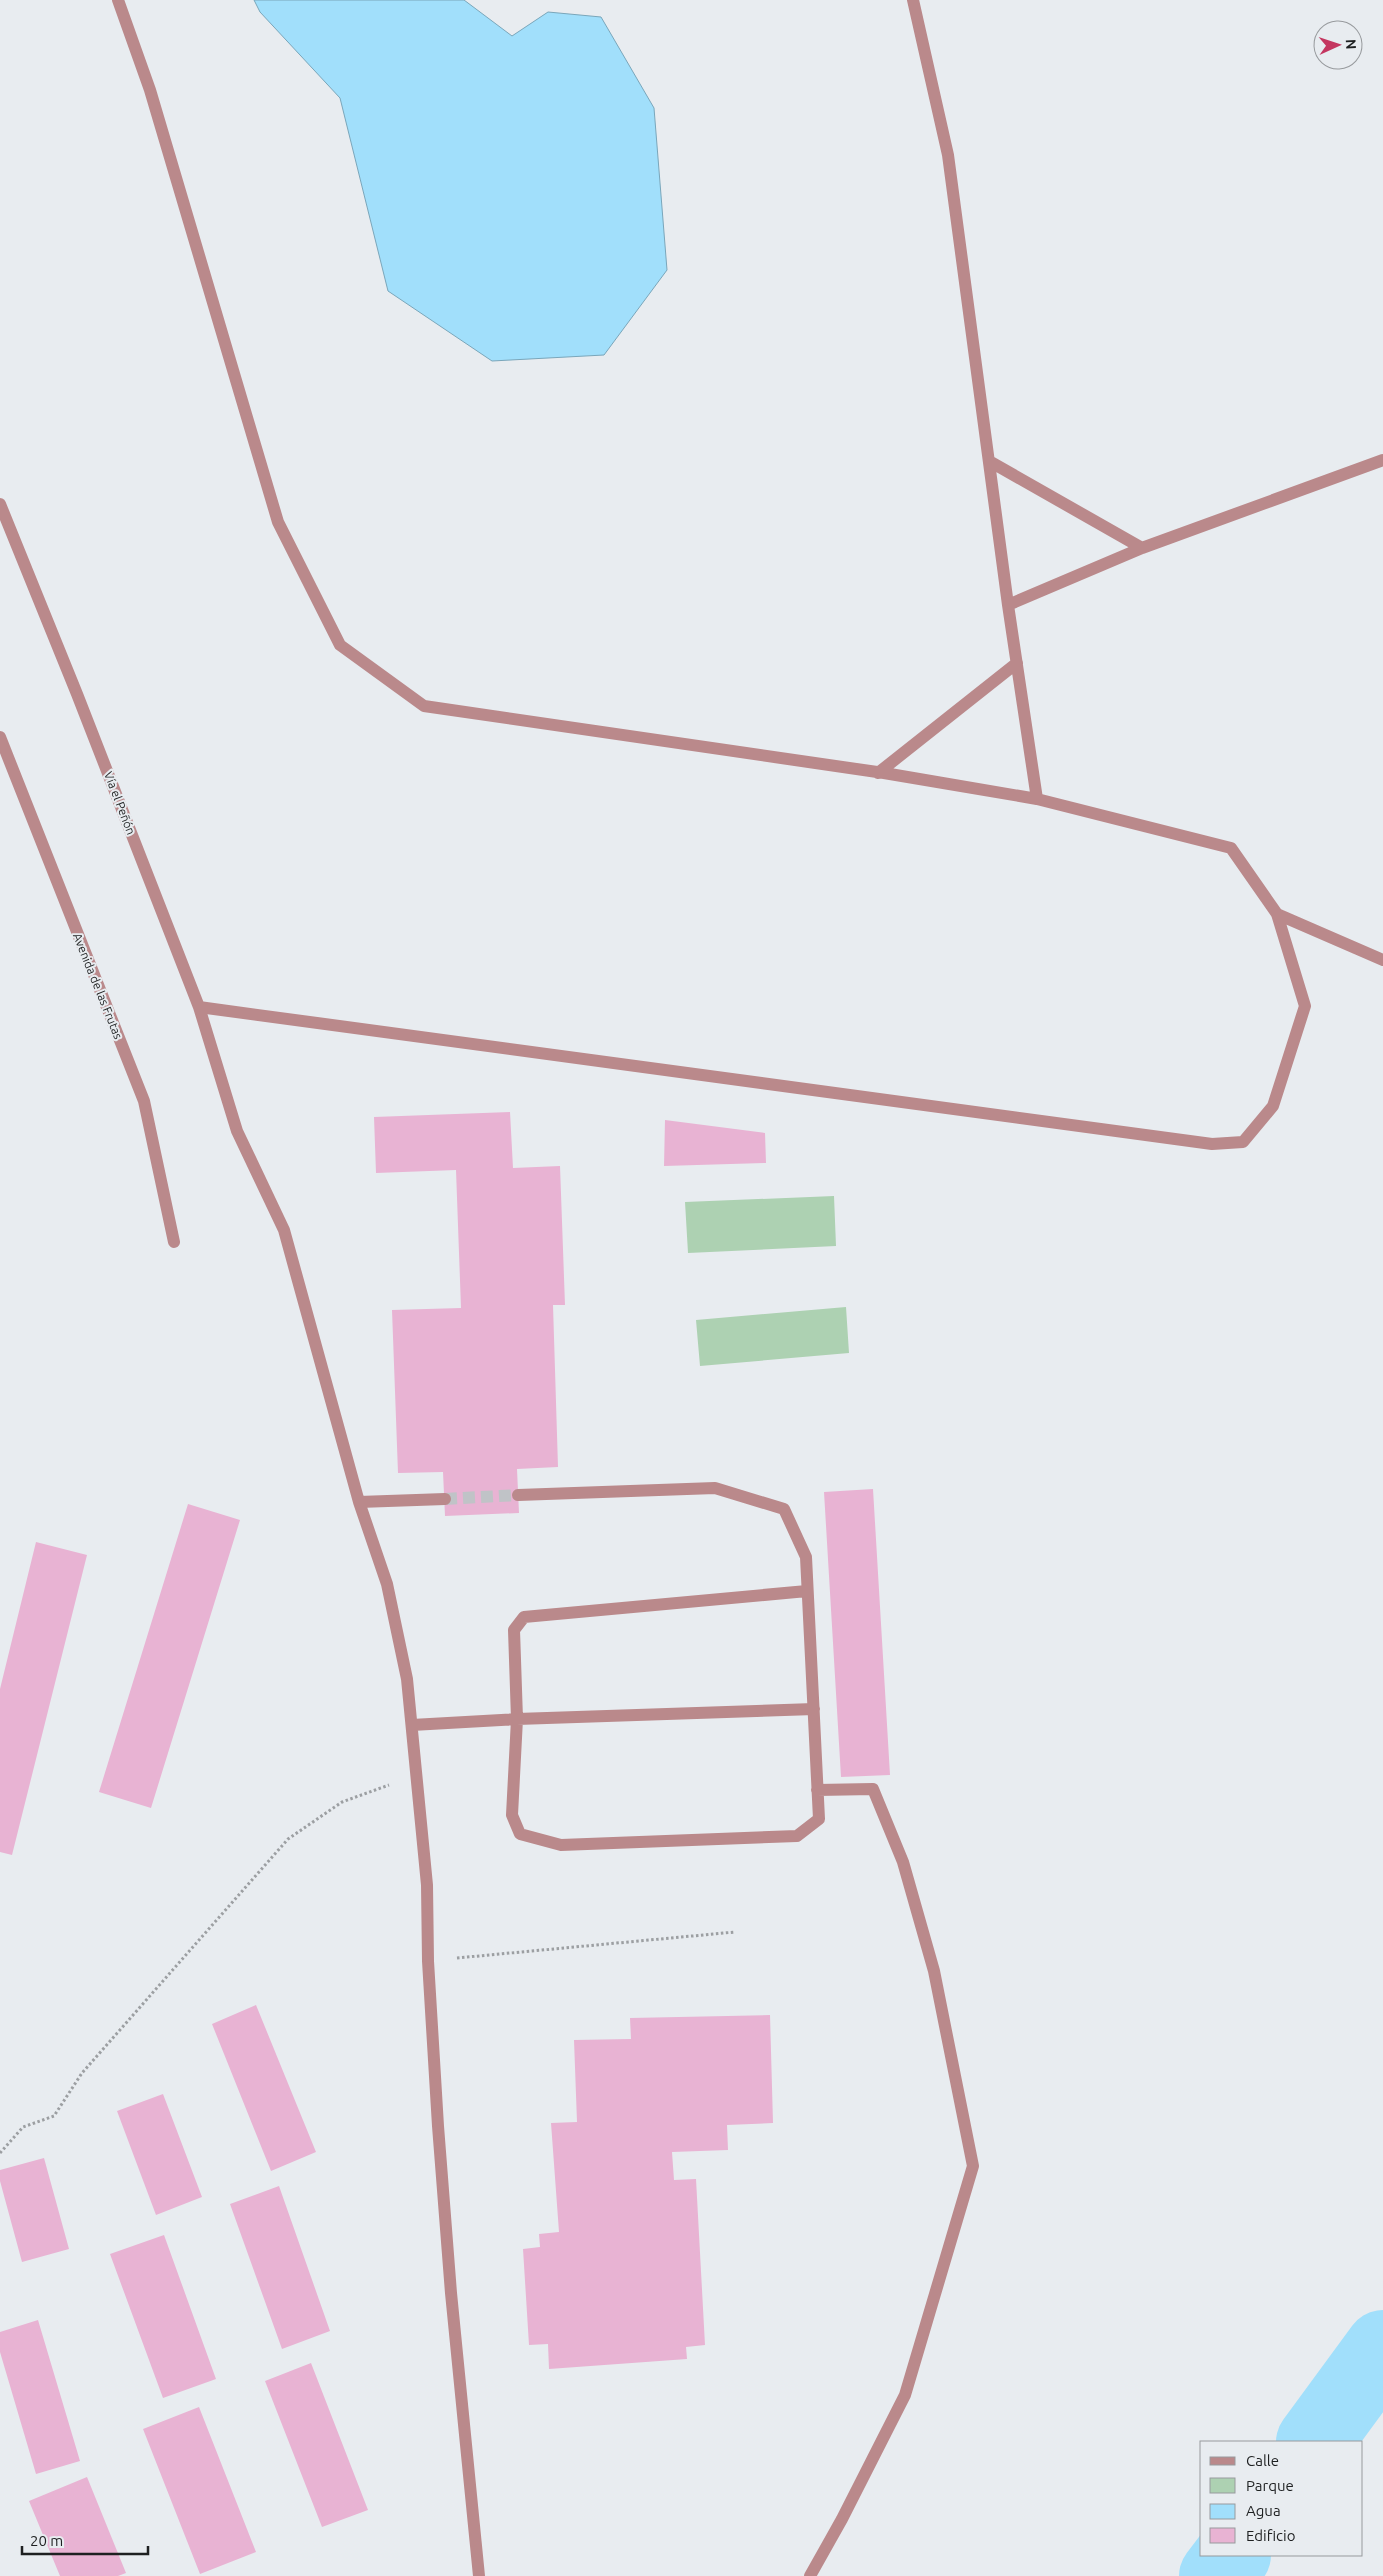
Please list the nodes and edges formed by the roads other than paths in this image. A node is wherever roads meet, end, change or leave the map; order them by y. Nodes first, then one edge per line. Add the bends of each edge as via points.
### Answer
1 (118, 0) edge
2 (913, 0) edge
3 (1383, 460) edge
4 (989, 461) junction
5 (0, 504) edge
6 (1142, 548) junction
7 (1008, 605) junction
8 (1017, 663) junction
9 (0, 737) edge
10 (878, 773) junction
11 (1037, 799) junction
12 (1277, 914) junction
13 (1383, 960) edge
14 (199, 1007) junction
15 (174, 1242) dead end
16 (518, 1494) tunnel mouth
17 (445, 1499) tunnel mouth
18 (360, 1502) junction
19 (807, 1591) junction
20 (814, 1709) junction
21 (517, 1719) junction
22 (412, 1725) junction
23 (817, 1790) junction
24 (479, 2576) edge
25 (810, 2576) edge

1 - 10 street via 150,90 278,522 340,645 424,706
2 - 4 street via 948,155
3 - 6 street
4 - 6 street
4 - 7 street
5 - 14 street, Vía el Peñón
6 - 7 street
7 - 8 street
8 - 10 street
8 - 11 street
9 - 15 street, Avenida de las Frutas via 144,1101
10 - 11 street
11 - 12 street via 1231,848
12 - 13 street
12 - 14 street via 1305,1006 1273,1106 1243,1142 1212,1144
14 - 18 street, Vía el Peñón via 236,1131 284,1230
16 - 19 street via 715,1488 784,1509 806,1557
17 - 18 street
18 - 22 street, Vía el Peñón via 387,1584 407,1679
19 - 20 street
19 - 21 street via 524,1617 514,1630
20 - 21 street
20 - 23 street
21 - 22 street
21 - 23 street via 512,1815 520,1834 561,1845 797,1836 819,1819
22 - 24 street, Vía el Peñón via 427,1885 428,1961 451,2293
23 - 25 street via 873,1789 877,1798 903,1862 934,1971 973,2166 905,2395

